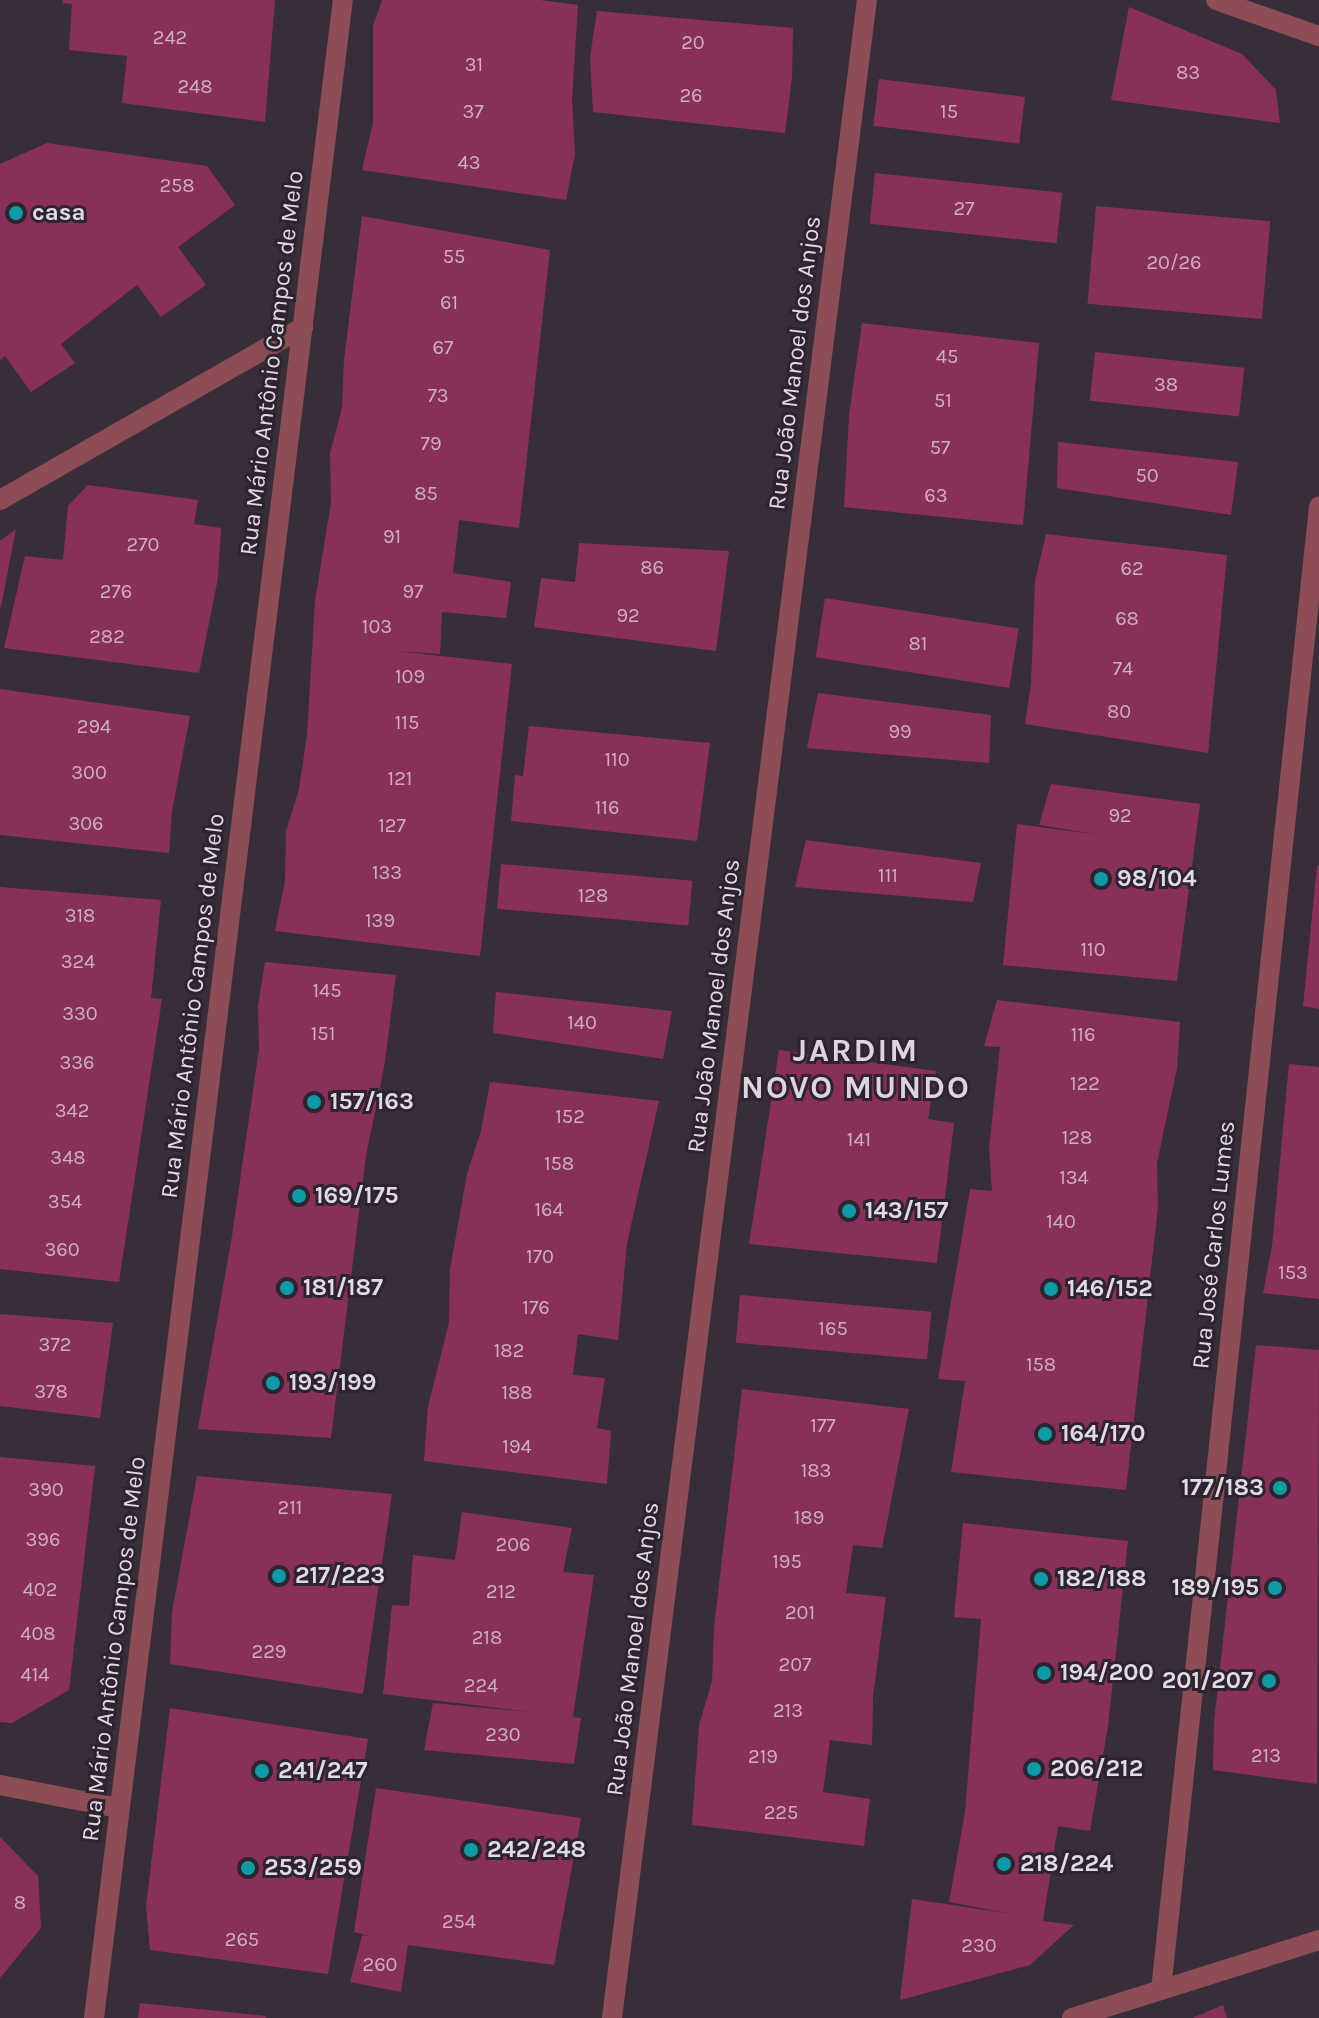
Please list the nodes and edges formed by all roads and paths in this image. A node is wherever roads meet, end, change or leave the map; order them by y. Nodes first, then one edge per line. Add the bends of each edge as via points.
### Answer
1 (343, 0) edge
2 (867, 0) edge
3 (1216, 0) edge
4 (1319, 36) edge
5 (303, 327) junction
6 (0, 500) edge
7 (1319, 506) edge
8 (0, 1785) edge
9 (120, 1808) junction
10 (1319, 1940) edge
11 (1161, 1990) junction
12 (94, 2018) edge
13 (612, 2018) edge
14 (1072, 2018) edge

1 - 5 street, Rua Mário Antônio Campos de Melo
2 - 13 street, Rua João Manoel dos Anjos
3 - 4 street
5 - 6 street
5 - 9 street, Rua Mário Antônio Campos de Melo
7 - 11 street, Rua José Carlos Lumes
8 - 9 street
9 - 12 street, Rua Mário Antônio Campos de Melo
10 - 11 street
11 - 14 street

